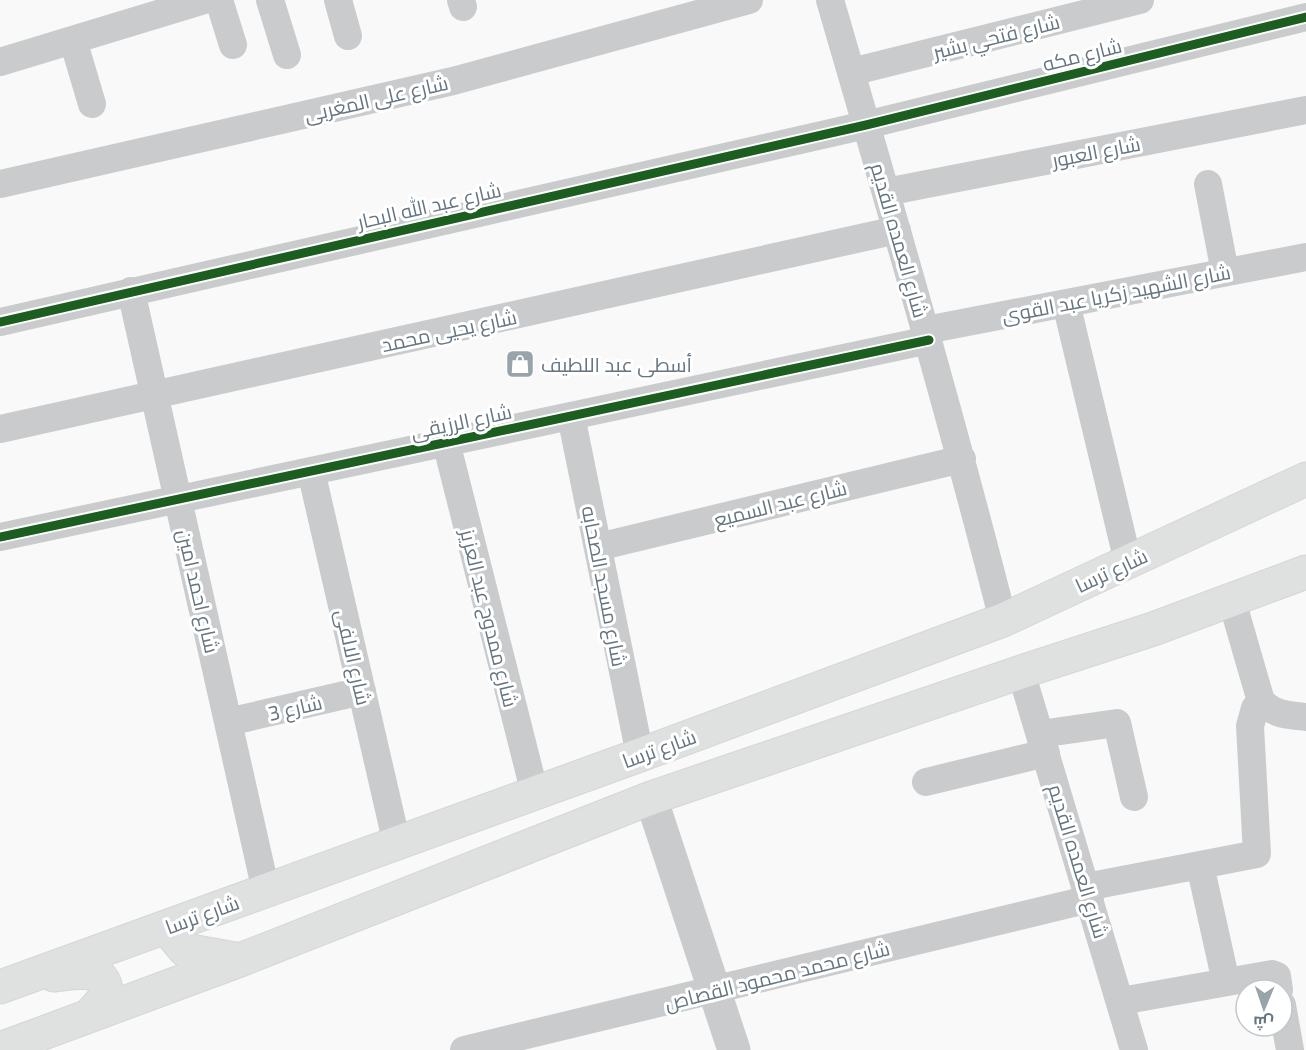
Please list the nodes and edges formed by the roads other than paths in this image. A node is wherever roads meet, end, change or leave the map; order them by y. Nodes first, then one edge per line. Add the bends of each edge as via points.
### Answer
1 (204, 0) edge
2 (219, 0) edge
3 (270, 0) edge
4 (338, 0) edge
5 (749, 0) edge
6 (830, 0) edge
7 (1140, 0) edge
8 (1306, 17) edge
9 (348, 36) dead end
10 (73, 40) junction
11 (233, 45) dead end
12 (287, 55) dead end
13 (0, 62) edge
14 (851, 72) junction
15 (92, 104) dead end
16 (1306, 110) edge
17 (866, 125) junction
18 (0, 184) edge
19 (1208, 184) dead end
20 (886, 192) junction
21 (897, 230) junction
22 (1306, 257) edge
23 (1225, 272) junction
24 (131, 291) junction
25 (1066, 303) junction
26 (0, 322) edge
27 (927, 335) junction
28 (154, 395) junction
29 (571, 416) junction
30 (0, 429) edge
31 (446, 442) junction
32 (962, 459) junction
33 (312, 471) junction
34 (1304, 481) edge
35 (178, 499) junction
36 (0, 537) edge
37 (598, 547) junction
38 (1128, 562) junction
39 (1306, 572) edge
40 (1232, 601) junction
41 (1003, 620) junction
42 (1021, 672) junction
43 (362, 692) junction
44 (1261, 701) junction
45 (1306, 717) edge
46 (228, 722) junction
47 (1043, 743) junction
48 (640, 755) junction
49 (926, 782) dead end
50 (535, 794) junction
51 (1134, 797) dead end
52 (651, 798) junction
53 (397, 844) junction
54 (1200, 865) junction
55 (266, 891) junction
56 (1088, 893) junction
57 (176, 923) junction
58 (240, 960) junction
59 (1250, 978) edge
60 (1277, 978) edge
61 (1234, 981) edge
62 (13, 982) edge
63 (1226, 982) junction
64 (714, 990) junction
65 (1121, 1001) junction
66 (89, 1016) junction
67 (0, 1049) edge
68 (464, 1050) edge
69 (734, 1050) edge
70 (1134, 1050) edge

1 - 10 street
2 - 11 street
3 - 12 street
4 - 9 street
5 - 18 street, شارع على المغربى via 453,81
6 - 14 street, شارع العمده القديم
7 - 14 street, شارع فتحي بشير
8 - 17 street, شارع مكه
10 - 13 street
10 - 15 street
14 - 17 street, شارع العمده القديم
16 - 20 street, شارع العبور
17 - 20 street, شارع العمده القديم
17 - 24 street, شارع عبد الله البحار
19 - 23 street
20 - 21 street, شارع العمده القديم
21 - 27 street, شارع العمده القديم
21 - 28 street, شارع يحيى محمد
22 - 23 street, شارع الشهيد زكريا عبد القوى
23 - 25 street, شارع الشهيد زكريا عبد القوى
24 - 26 street, شارع عبد الله البحار
24 - 28 street, شارع احمد امين
25 - 27 street, شارع الشهيد زكريا عبد القوى
25 - 38 street
27 - 29 street, شارع الرزيقى
27 - 32 street, شارع العمده القديم
28 - 30 street, شارع يحيى محمد
28 - 35 street, شارع احمد امين
29 - 31 street, شارع الرزيقى
29 - 37 street, شارع مسجد الصحابه
31 - 33 street, شارع الرزيقى
31 - 50 street, شارع ممدوح عبد العزيز
32 - 37 street, شارع عبد السميع
32 - 41 street, شارع العمده القديم
33 - 35 street, شارع الرزيقى
33 - 43 street, شارع الالفى
34 - 38 main road, شارع ترسا
35 - 36 street, شارع الرزيقى
35 - 46 street, شارع احمد امين
37 - 48 street, شارع مسجد الصحابه
38 - 41 main road, شارع ترسا
39 - 40 main road
40 - 42 main road
40 - 44 street
41 - 48 main road, شارع ترسا
42 - 47 street, شارع العمده القديم
42 - 52 main road
43 - 46 street, شارع 3
43 - 53 street, شارع الالفى
44 - 45 street via 1278,714
44 - 54 street, شارع محمد محمود القصاص via 1250,726 1258,852
46 - 55 street, شارع احمد امين
47 - 49 street
47 - 51 street via 1117,723
47 - 56 street, شارع العمده القديم
48 - 50 main road, شارع ترسا
50 - 53 main road, شارع ترسا
52 - 58 main road
52 - 64 street
53 - 55 main road, شارع ترسا
54 - 56 street, شارع محمد محمود القصاص
54 - 63 street
55 - 57 main road, شارع ترسا
56 - 64 street, شارع محمد محمود القصاص
56 - 65 street, شارع العمده القديم
57 - 58 main road via 175,938 185,950
57 - 62 main road, شارع ترسا
58 - 66 main road
59 - 60 street via 1274,974
61 - 63 street
62 - 66 main road via 80,972 95,974 101,978 106,992
63 - 65 street
64 - 68 street, شارع محمد محمود القصاص
64 - 69 street
65 - 70 street, شارع العمده القديم
66 - 67 main road

